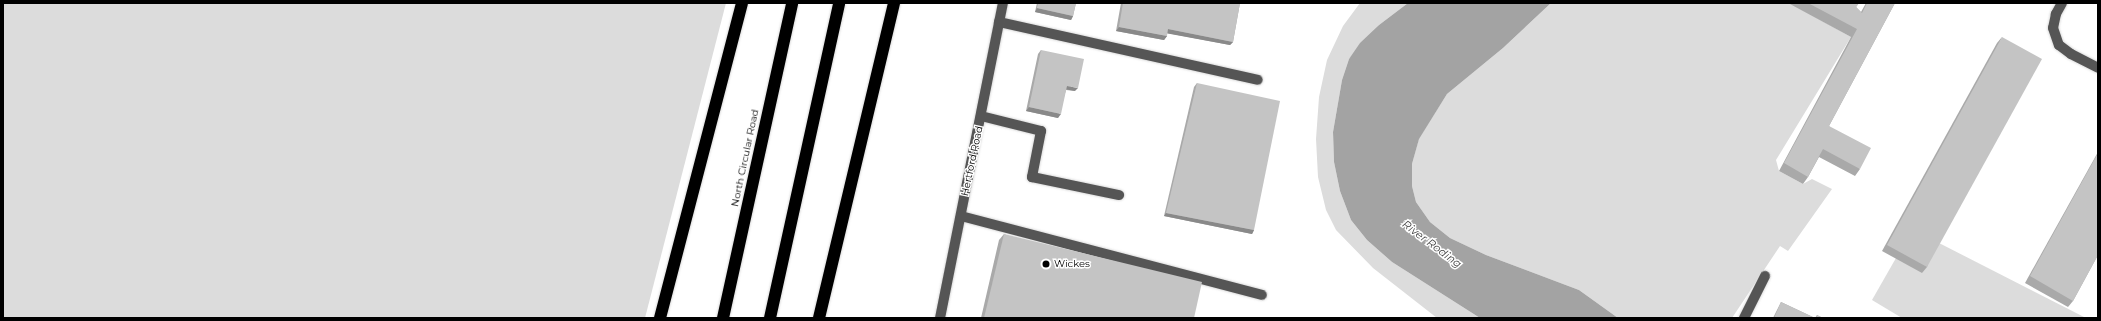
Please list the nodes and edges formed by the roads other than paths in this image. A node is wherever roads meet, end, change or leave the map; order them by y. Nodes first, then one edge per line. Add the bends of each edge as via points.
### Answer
1 (742, 3) edge
2 (792, 3) edge
3 (838, 3) edge
4 (894, 3) edge
5 (1003, 3) edge
6 (2062, 3) edge
7 (999, 22) junction
8 (2098, 68) edge
9 (1258, 80) dead end
10 (981, 116) junction
11 (1119, 195) dead end
12 (960, 216) junction
13 (1765, 276) dead end
14 (1262, 295) dead end
15 (660, 318) edge
16 (723, 318) edge
17 (770, 318) edge
18 (819, 318) edge
19 (940, 318) edge
20 (1744, 318) edge

1 - 15 highway
2 - 16 highway, North Circular Road
3 - 17 highway
4 - 18 highway
5 - 7 street, Hertford Road
6 - 8 street via 2053,28 2059,45 2070,54
7 - 9 street
7 - 10 street, Hertford Road
10 - 11 street via 1041,131 1032,177
10 - 12 street, Hertford Road
12 - 14 street
12 - 19 street, Hertford Road
13 - 20 street

